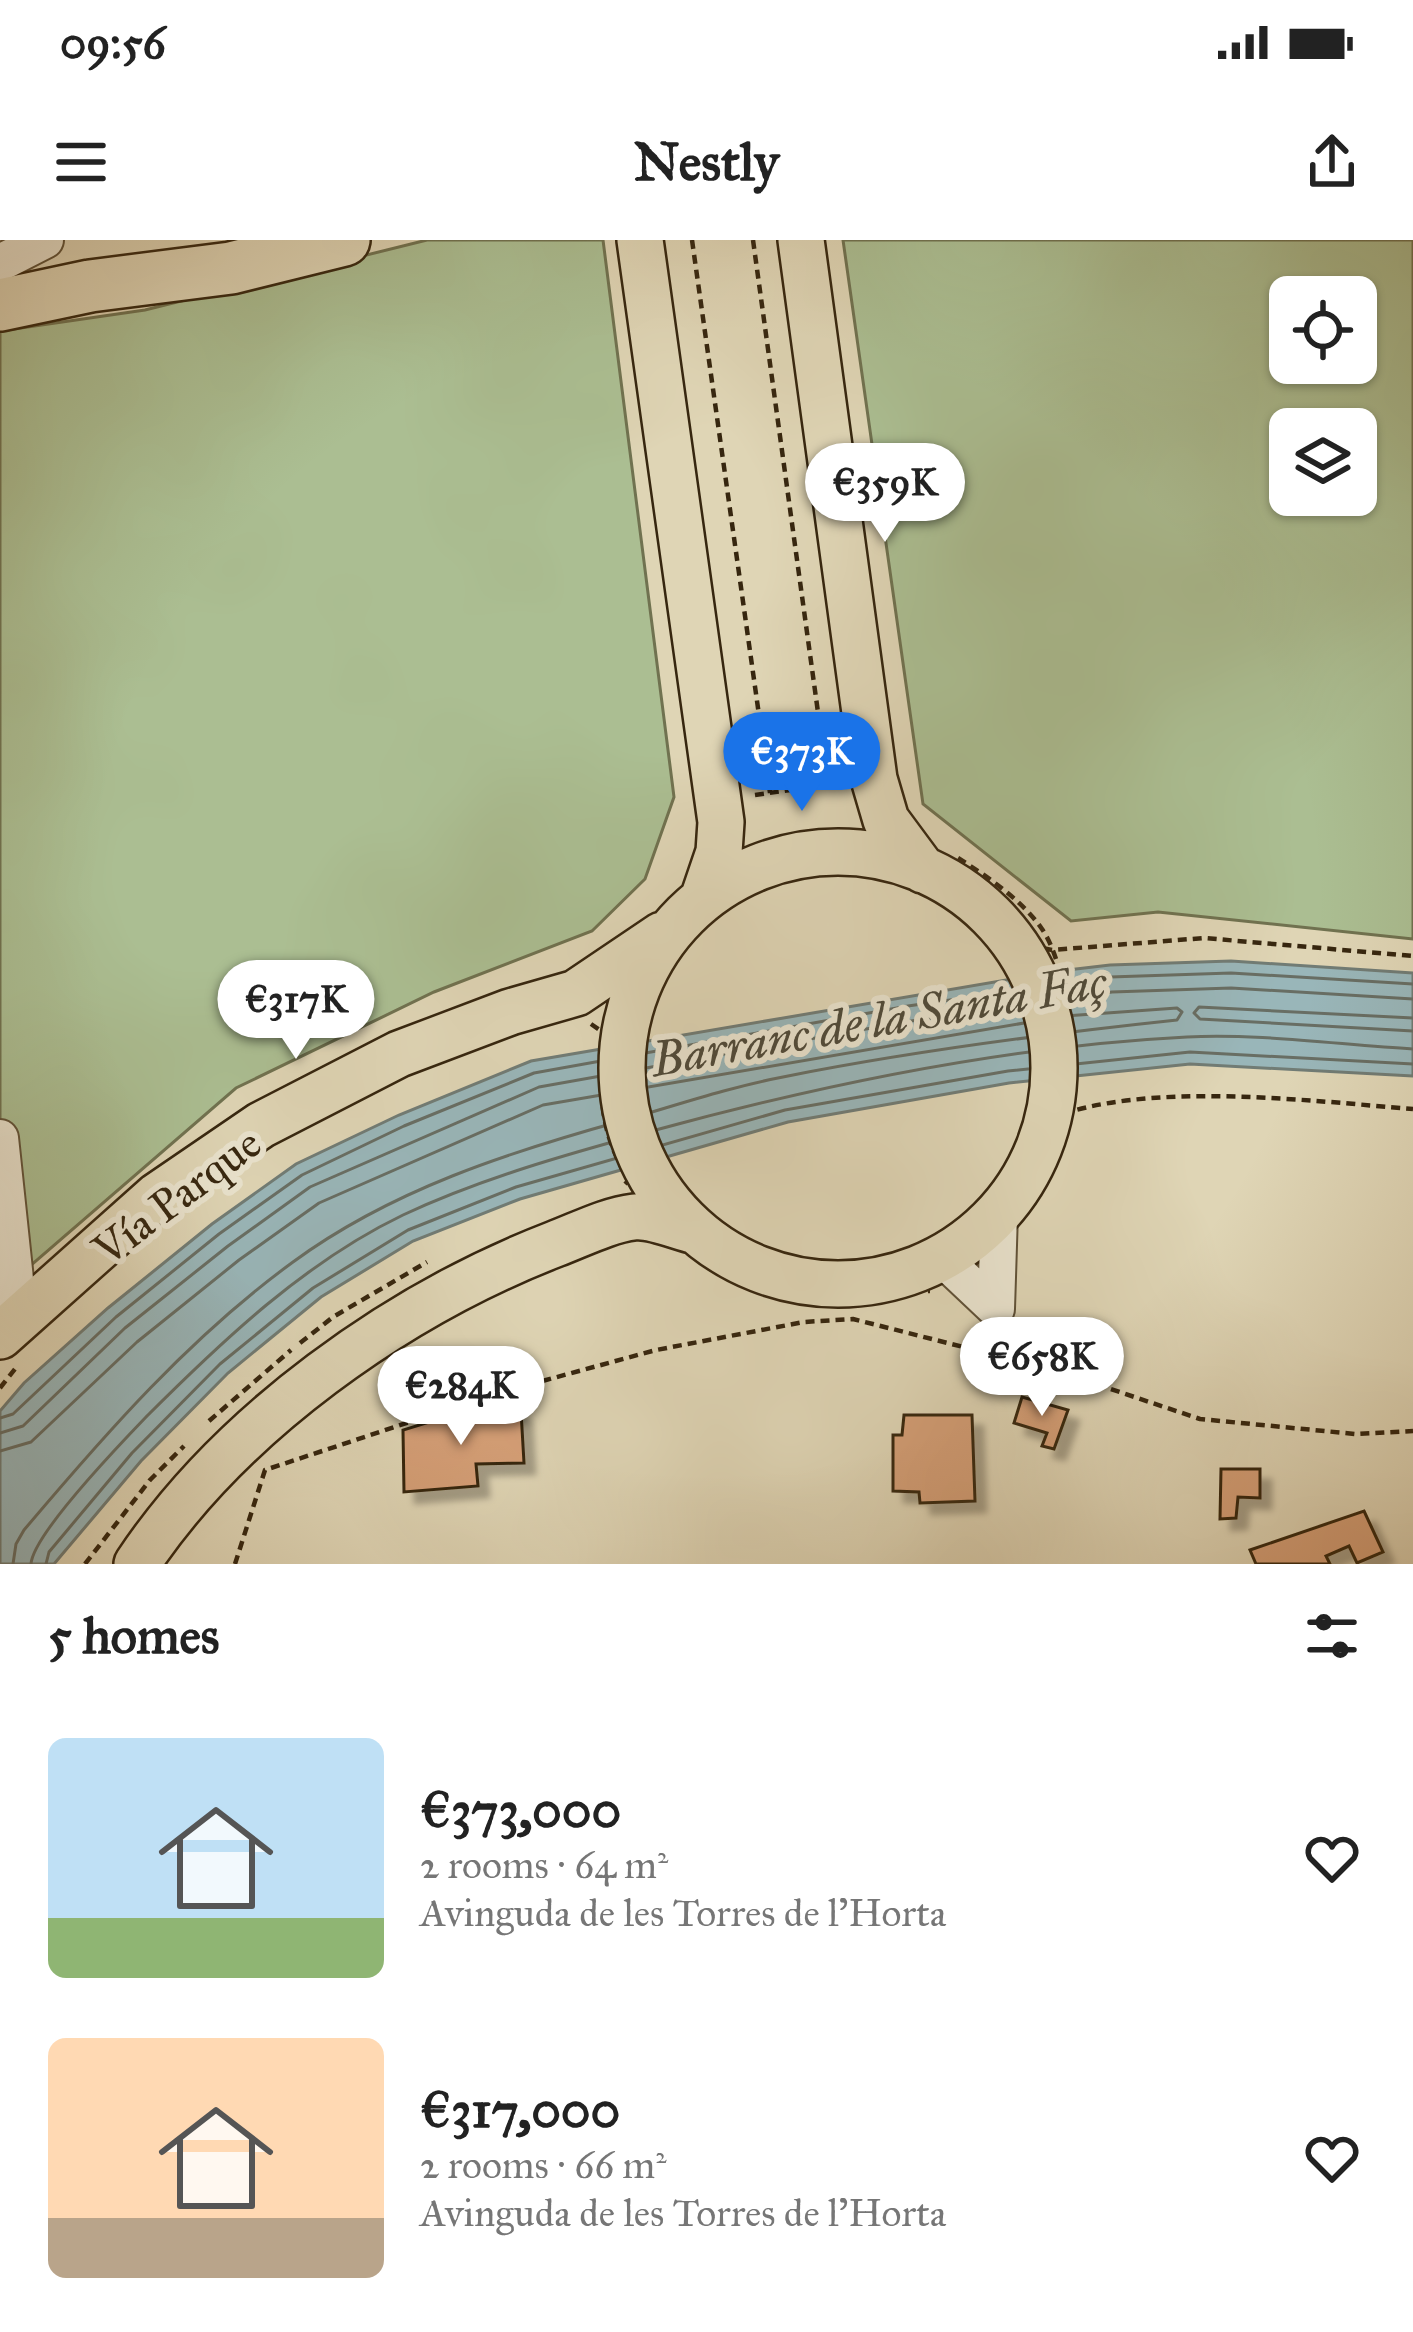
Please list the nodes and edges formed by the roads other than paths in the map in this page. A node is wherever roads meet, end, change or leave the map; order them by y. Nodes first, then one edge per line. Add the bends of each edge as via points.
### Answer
1 (45, 240) edge
2 (344, 240) edge
3 (640, 240) edge
4 (801, 240) edge
5 (0, 263) edge
6 (0, 304) edge
7 (923, 870) junction
8 (688, 914) junction
9 (598, 1017) junction
10 (0, 1138) edge
11 (1012, 1209) junction
12 (692, 1233) junction
13 (953, 1269) junction
14 (13, 1335) edge
15 (137, 1564) edge

1 - 5 street
2 - 6 highway via 231,268
3 - 8 main road via 721,822 719,852
4 - 7 main road via 874,779 886,820
7 - 8 main road via 870,855 813,853 743,874
7 - 11 main road via 1038,950 1060,1107
8 - 9 main road via 640,980
9 - 12 main road via 622,1066 634,1140
9 - 14 main road via 510,1012 399,1054 261,1125 157,1196
10 - 14 street
11 - 13 main road via 974,1237
11 - 13 street via 996,1309
12 - 13 main road via 762,1270 803,1281 873,1282
12 - 15 main road via 635,1217 508,1262 418,1310 254,1429 168,1516

